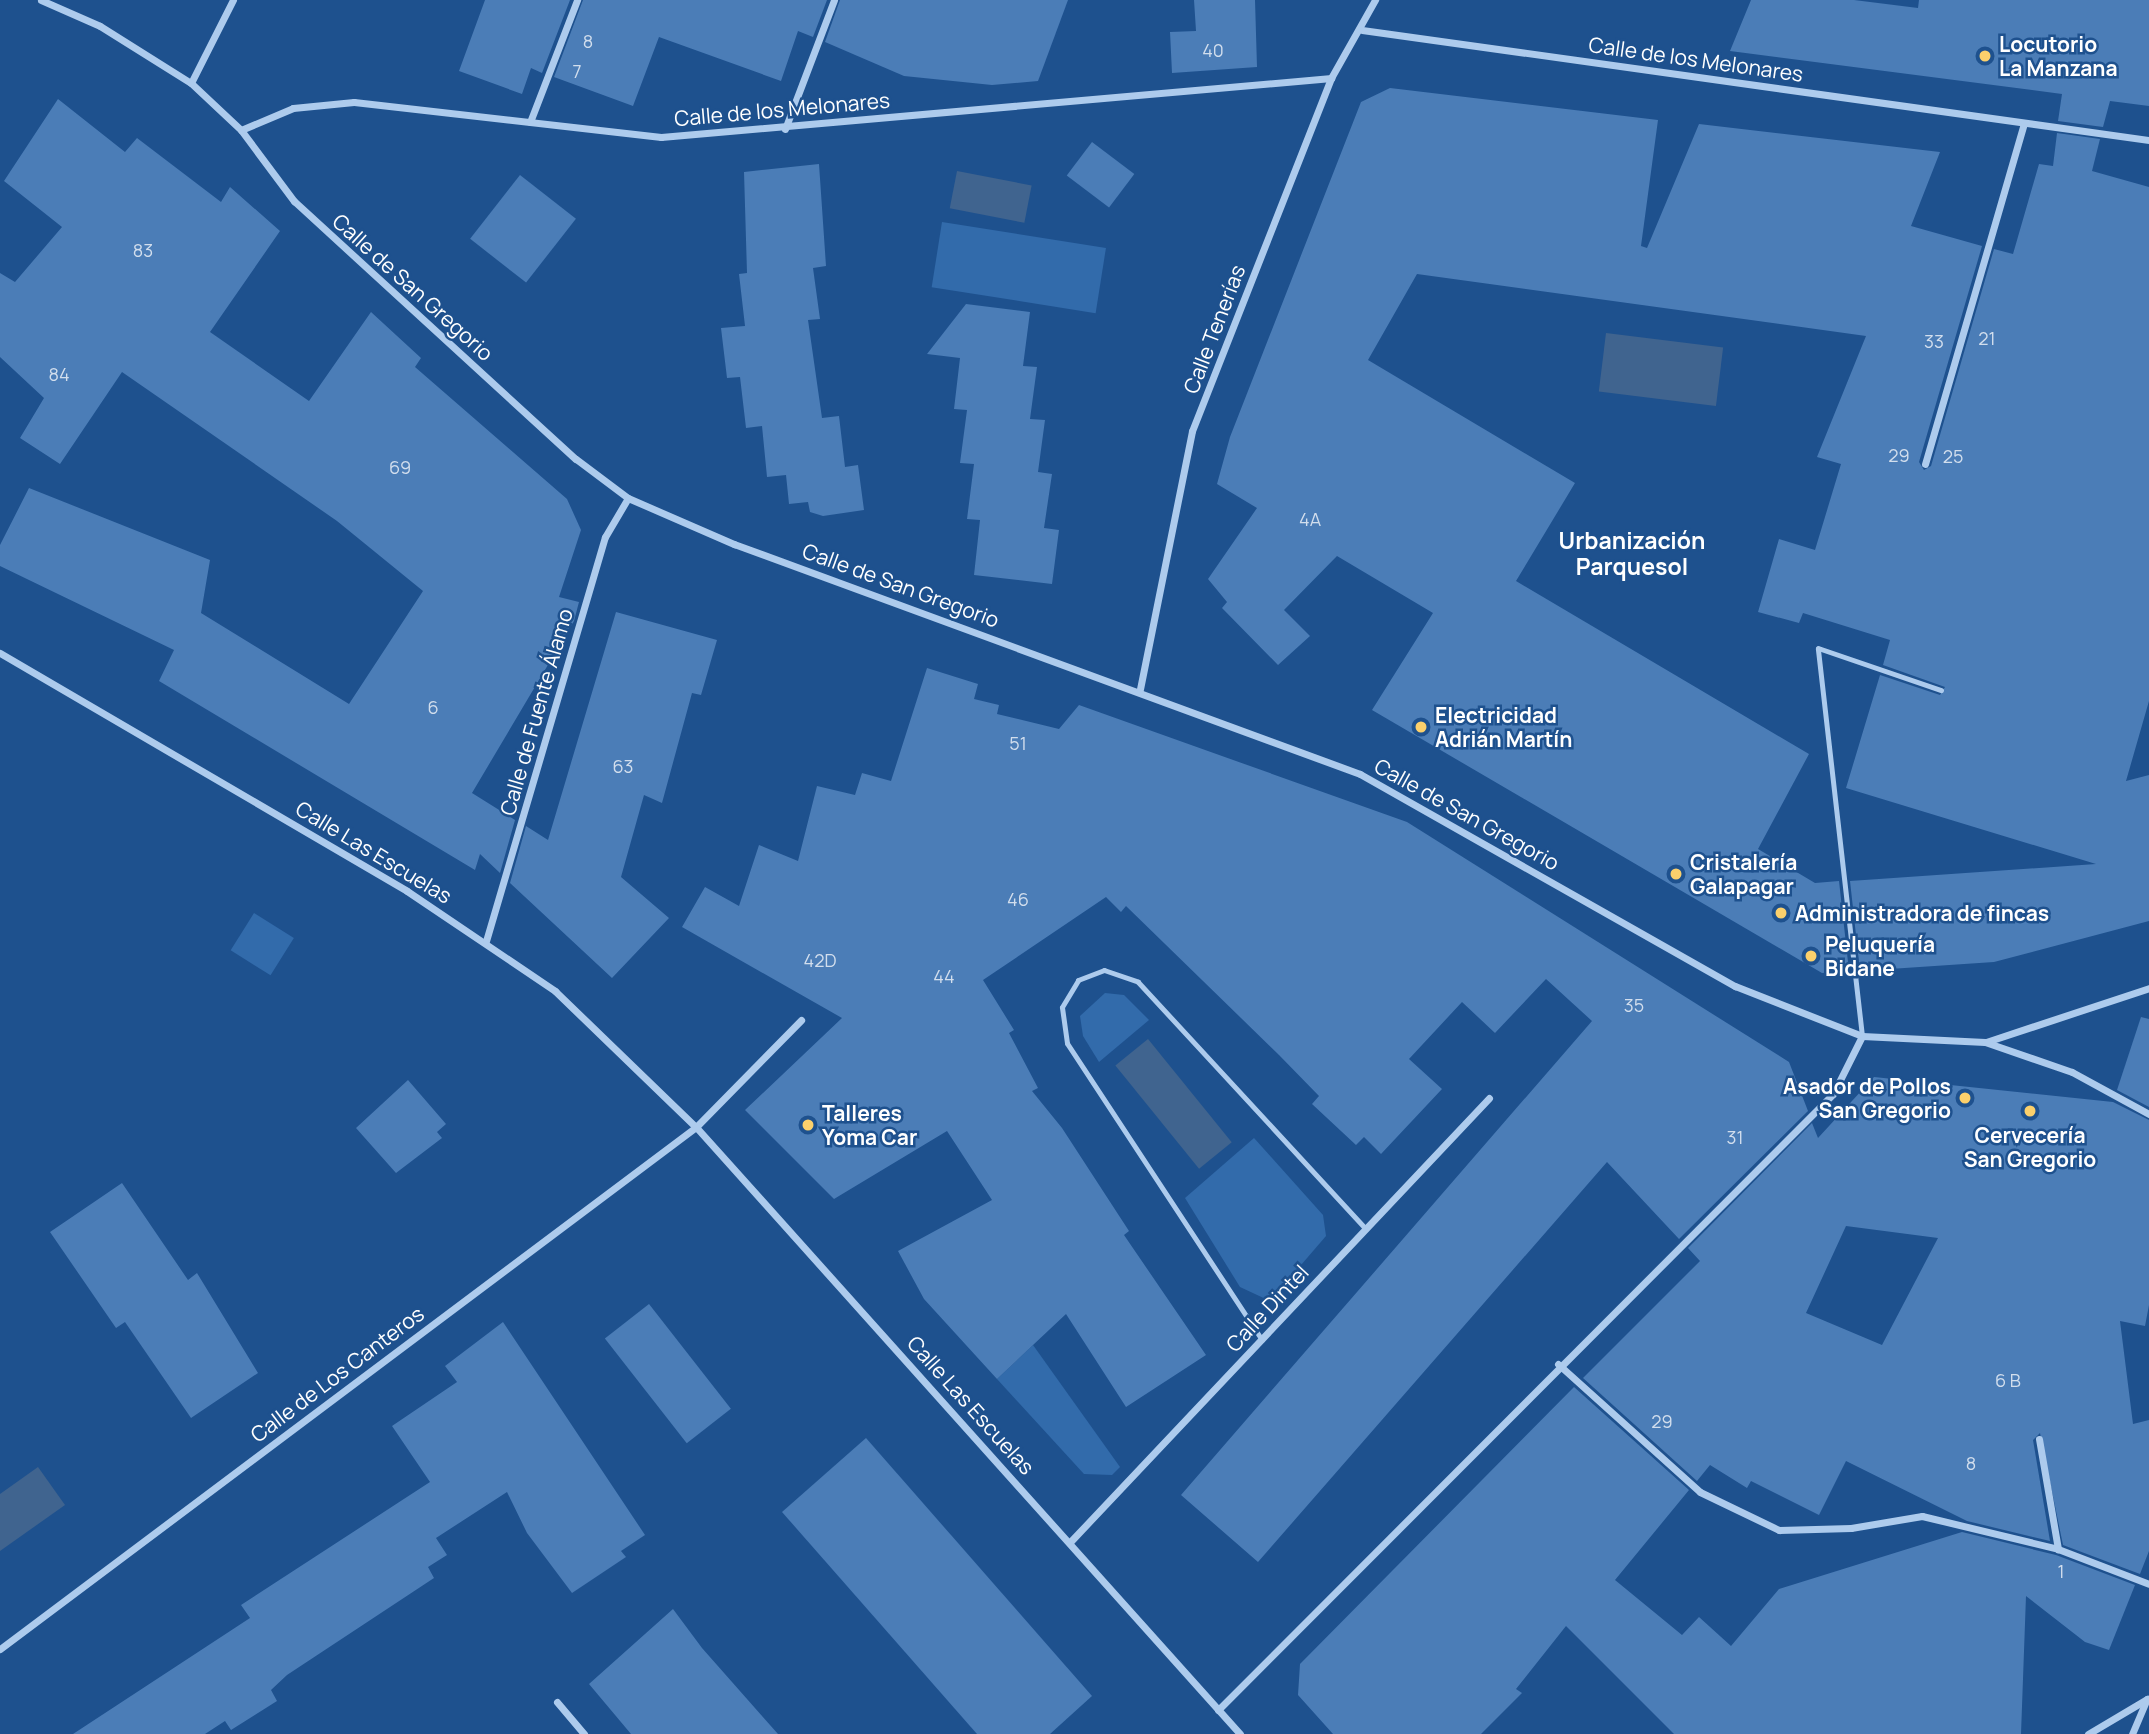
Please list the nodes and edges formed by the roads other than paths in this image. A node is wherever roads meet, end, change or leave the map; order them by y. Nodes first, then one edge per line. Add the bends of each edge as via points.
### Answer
1 (41, 0) edge
2 (233, 0) edge
3 (577, 0) edge
4 (834, 0) edge
5 (1375, 0) edge
6 (1362, 30) junction
7 (1331, 78) junction
8 (191, 83) junction
9 (530, 122) junction
10 (2025, 123) junction
11 (785, 129) junction
12 (241, 130) junction
13 (2149, 141) edge
14 (1926, 464) dead end
15 (628, 498) junction
16 (0, 653) edge
17 (1140, 689) junction
18 (1941, 690) dead end
19 (486, 941) junction
20 (2149, 988) edge
21 (801, 1020) dead end
22 (1862, 1036) junction
23 (1985, 1042) junction
24 (1489, 1098) dead end
25 (2149, 1114) edge
26 (696, 1127) junction
27 (1366, 1229) junction
28 (1262, 1340) junction
29 (1558, 1364) junction
30 (2039, 1439) dead end
31 (1071, 1541) junction
32 (2058, 1549) junction
33 (2149, 1584) edge
34 (0, 1649) edge
35 (2148, 1697) edge
36 (557, 1702) dead end
37 (1218, 1710) junction
38 (584, 1734) edge
39 (1240, 1734) edge
40 (2088, 1734) edge
41 (2132, 1734) edge

1 - 8 street, Calle de San Gregorio via 100,26
2 - 8 street
3 - 9 street
4 - 11 street
5 - 6 street, Calle Tenerías
6 - 7 street, Calle Tenerías
6 - 10 street, Calle de los Melonares
7 - 11 street, Calle de los Melonares
7 - 17 street, Calle Tenerías via 1192,431
8 - 12 street, Calle de San Gregorio
9 - 11 street, Calle de los Melonares via 661,137
9 - 12 street, Calle de los Melonares via 354,102 293,108
10 - 13 street, Calle de los Melonares
10 - 14 street
12 - 15 street, Calle de San Gregorio via 270,174 576,459
15 - 17 street, Calle de San Gregorio via 734,544
15 - 19 street, Calle de Fuente Álamo via 605,537
16 - 19 street, Calle Las Escuelas
17 - 22 street, Calle de San Gregorio via 1417,801 1735,986
18 - 22 lane via 1818,648
19 - 26 street, Calle Las Escuelas via 555,991
20 - 23 street, Calle de San Gregorio
21 - 26 street
22 - 23 street, Calle de San Gregorio
22 - 29 street via 1832,1094
23 - 25 street, Calle de San Gregorio via 2072,1072
24 - 27 street, Calle Dintel
26 - 31 street, Calle Las Escuelas
26 - 34 street, Calle de Los Canteros
27 - 28 street, Calle Dintel
27 - 28 lane via 1138,982 1104,970 1078,980 1062,1007 1067,1043
28 - 31 street, Calle Dintel
29 - 32 street via 1700,1492 1779,1530 1851,1528 1922,1516
29 - 37 street
30 - 32 street
31 - 37 street, Calle Las Escuelas
32 - 33 street
35 - 40 street
35 - 41 street
36 - 38 street
37 - 39 street, Calle Las Escuelas

